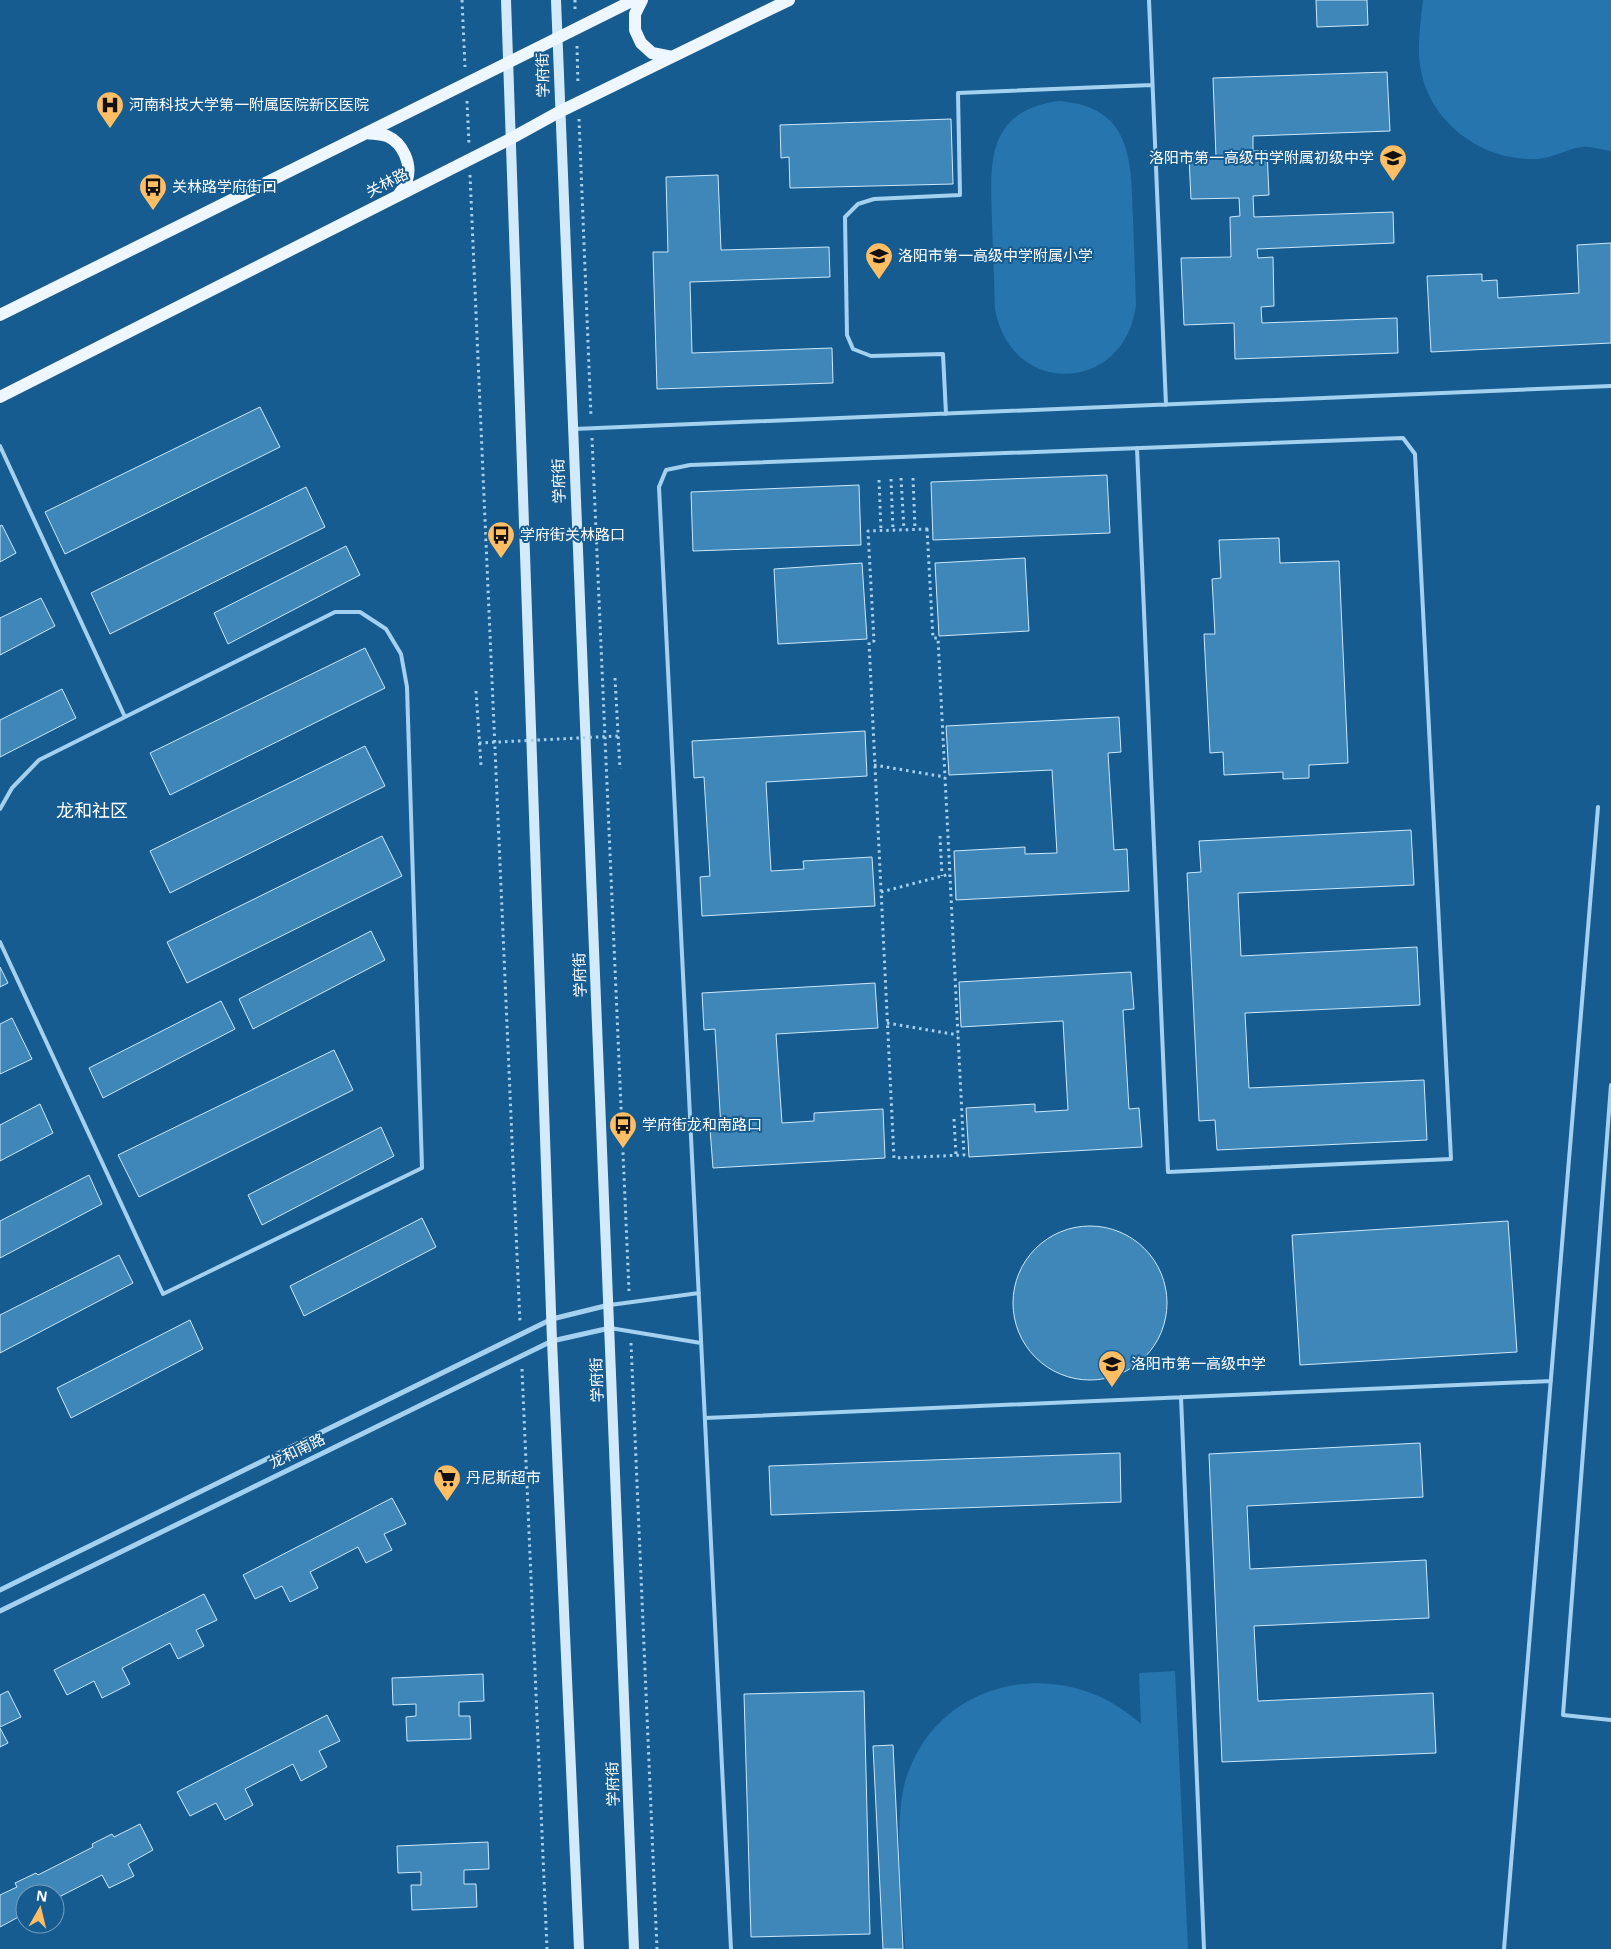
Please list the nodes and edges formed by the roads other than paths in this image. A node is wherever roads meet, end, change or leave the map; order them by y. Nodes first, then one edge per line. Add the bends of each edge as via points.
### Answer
1 (506, 0) edge
2 (556, 0) edge
3 (634, 0) edge
4 (642, 0) edge
5 (789, 0) edge
6 (1149, 0) edge
7 (558, 37) junction
8 (672, 57) junction
9 (509, 62) junction
10 (1152, 84) junction
11 (559, 112) junction
12 (366, 133) junction
13 (510, 139) junction
14 (397, 196) junction
15 (0, 315) edge
16 (1611, 386) edge
17 (0, 397) edge
18 (1166, 405) junction
19 (946, 414) junction
20 (572, 430) junction
21 (0, 446) edge
22 (1137, 448) junction
23 (125, 717) junction
24 (1598, 807) dead end
25 (0, 809) edge
26 (0, 942) edge
27 (1611, 1085) edge
28 (699, 1293) junction
29 (609, 1305) junction
30 (552, 1319) junction
31 (610, 1328) junction
32 (552, 1341) junction
33 (701, 1343) junction
34 (1551, 1381) junction
35 (1181, 1397) junction
36 (705, 1418) junction
37 (0, 1590) edge
38 (0, 1611) edge
39 (1611, 1720) edge
40 (579, 1949) edge
41 (634, 1949) edge
42 (731, 1949) edge
43 (1204, 1949) edge
44 (1504, 1949) edge

1 - 9 main road
2 - 7 main road, 学府街
3 - 7 main road
4 - 8 main road via 635,14 635,30 641,43 652,53
5 - 8 main road, 关林路
6 - 10 lane
7 - 9 main road
7 - 11 main road, 学府街
8 - 11 main road, 关林路
9 - 12 main road
9 - 13 main road
10 - 18 lane
10 - 19 lane via 958,93 960,195 874,199 858,204 845,217 847,334 853,349 871,356 943,354
11 - 13 main road, 关林路
11 - 20 main road, 学府街
12 - 14 main road via 386,136 404,152 409,167 407,182
12 - 15 main road
13 - 14 main road, 关林路
13 - 30 main road
14 - 17 main road, 关林路
16 - 18 lane
18 - 19 lane
19 - 20 lane
20 - 29 main road, 学府街
21 - 23 lane
22 - 22 lane via 1403,438 1415,454 1452,1159 1168,1172
22 - 28 lane via 690,465 666,470 659,486
23 - 25 lane via 39,760 12,788
23 - 26 lane via 335,612 360,612 386,629 402,654 407,687 422,1168 163,1294
24 - 34 lane
27 - 39 lane via 1563,1715
28 - 29 lane
28 - 33 lane
29 - 30 street, 龙和南路
29 - 31 main road, 学府街
30 - 32 main road
30 - 37 street, 龙和南路
31 - 32 street, 龙和南路
31 - 33 lane
31 - 41 main road, 学府街
32 - 38 street, 龙和南路
32 - 40 main road
33 - 36 lane
34 - 35 lane
34 - 44 lane
35 - 36 lane
35 - 43 lane
36 - 42 lane

